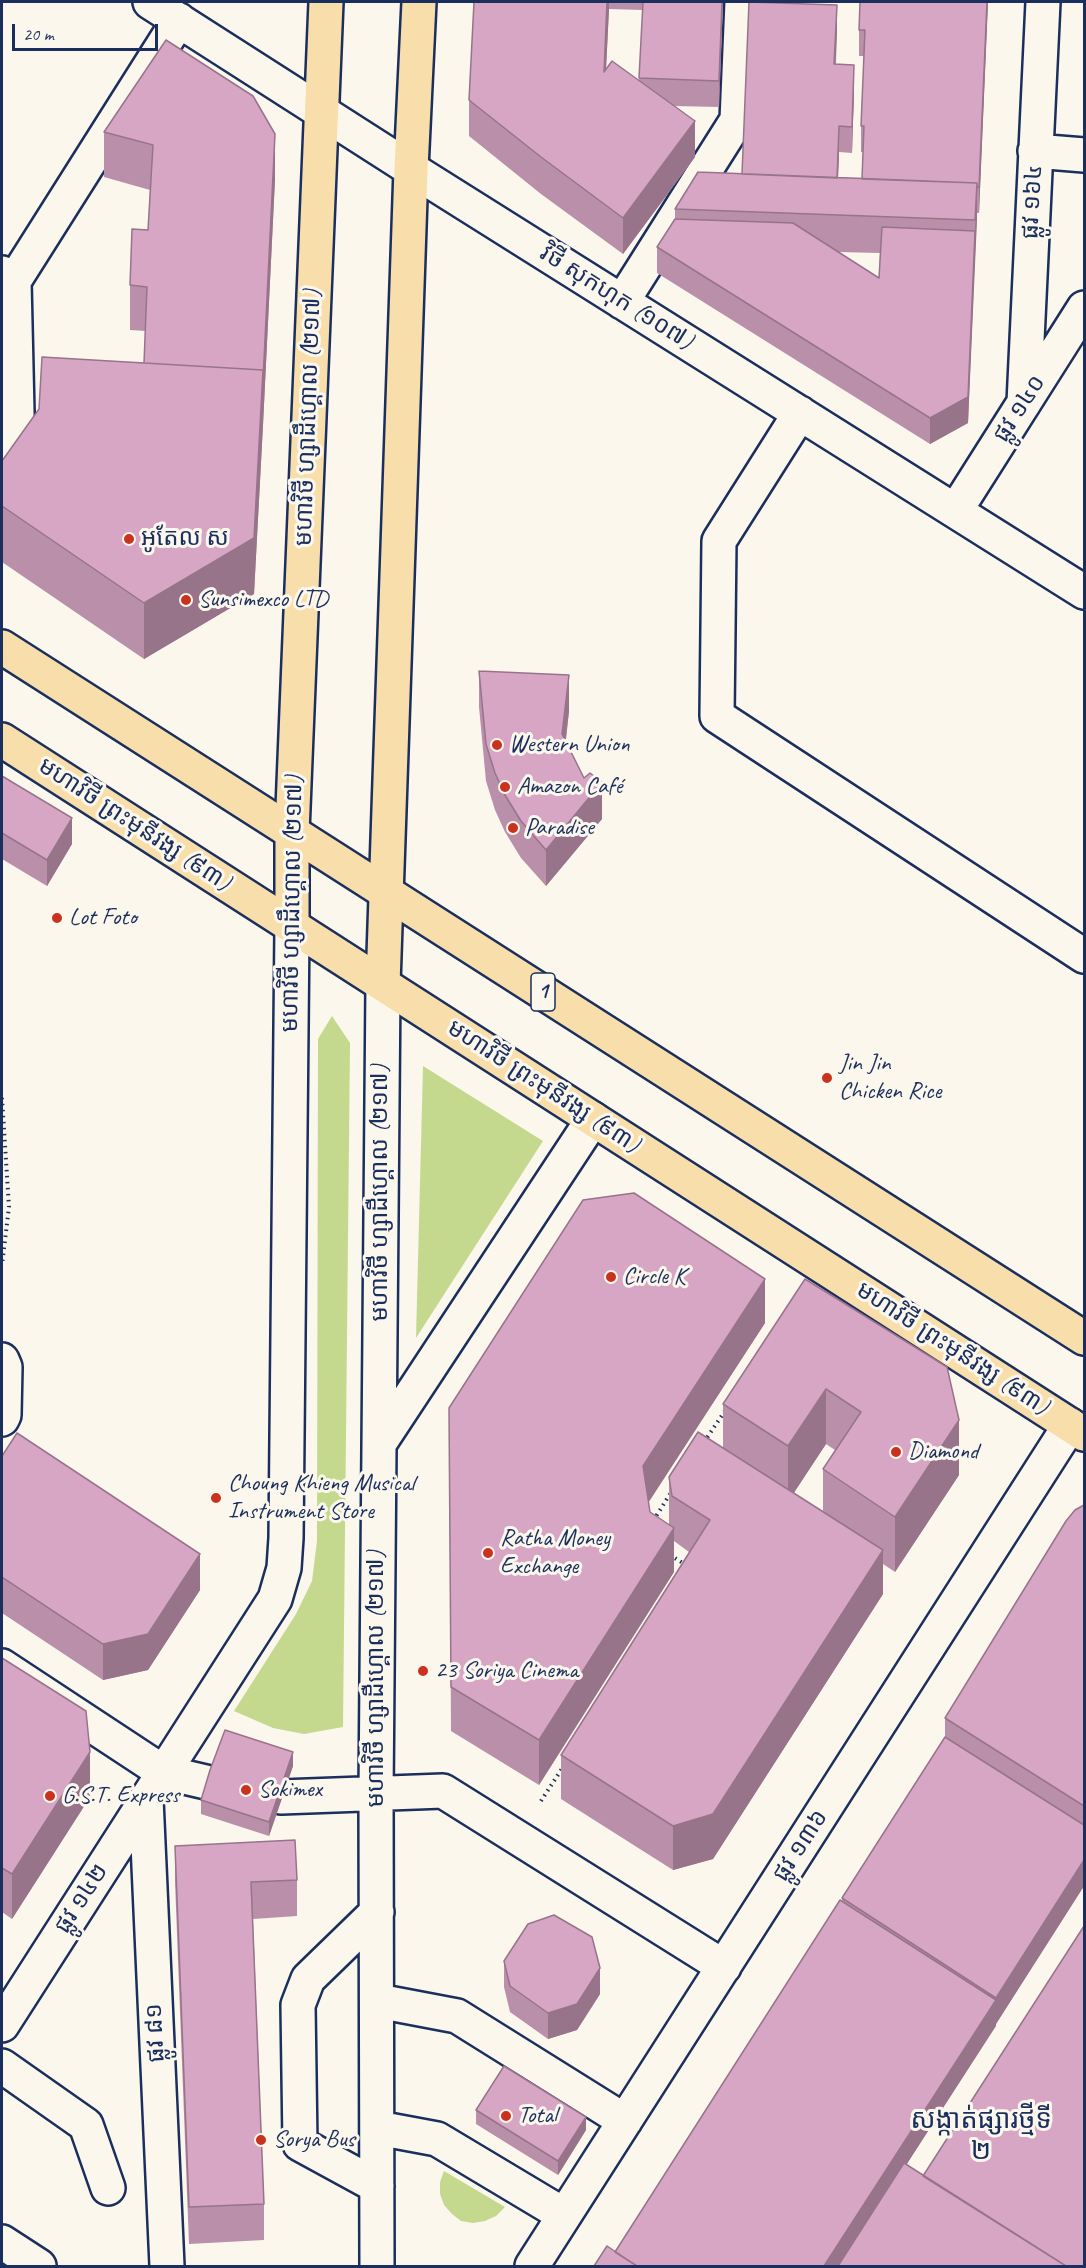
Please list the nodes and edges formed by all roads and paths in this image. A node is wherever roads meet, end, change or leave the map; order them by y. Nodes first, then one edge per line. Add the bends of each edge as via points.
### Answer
1 (150, 2) edge
2 (326, 2) edge
3 (419, 2) edge
4 (742, 2) edge
5 (1042, 2) edge
6 (179, 20) junction
7 (321, 111) junction
8 (1035, 151) junction
9 (1084, 155) edge
10 (411, 169) junction
11 (8, 277) edge
12 (622, 302) junction
13 (1084, 308) edge
14 (1024, 403) junction
15 (800, 413) junction
16 (2, 480) edge
17 (956, 510) junction
18 (1084, 592) edge
19 (2, 647) edge
20 (2, 740) edge
21 (292, 832) junction
22 (386, 893) junction
23 (292, 926) junction
24 (1084, 956) edge
25 (383, 984) junction
26 (2, 1098) edge
27 (593, 1119) junction
28 (2, 1265) edge
29 (1084, 1338) edge
30 (2, 1360) edge
31 (731, 1401) edge
32 (2, 1419) edge
33 (1077, 1430) edge
34 (379, 1444) junction
35 (699, 1450) edge
36 (674, 1489) edge
37 (656, 1528) edge
38 (667, 1553) edge
39 (690, 1568) edge
40 (2, 1666) edge
41 (568, 1758) edge
42 (210, 1784) edge
43 (154, 1786) junction
44 (376, 1794) junction
45 (281, 1797) edge
46 (517, 1838) junction
47 (377, 1912) junction
48 (724, 1966) junction
49 (378, 2001) junction
50 (2, 2025) edge
51 (2, 2066) edge
52 (625, 2121) junction
53 (378, 2128) junction
54 (377, 2186) junction
55 (108, 2188) dead end
56 (564, 2215) junction
57 (2, 2242) edge
58 (377, 2252) edge
59 (39, 2266) edge
60 (167, 2266) edge
61 (354, 2266) edge
62 (532, 2266) edge

1 - 6 street, វិថី សុកហុក (១០៧)
2 - 7 main road, មហាវិថី ហ្សាដឹហ្គោល (២១៧)
3 - 10 main road
4 - 12 street via 737,120
5 - 8 street, ផ្លូវ ១៦៤
6 - 7 street, វិថី សុកហុក (១០៧)
6 - 11 street
7 - 10 street, វិថី សុកហុក (១០៧)
7 - 21 main road, មហាវិថី ហ្សាដឹហ្គោល (២១៧)
8 - 9 street
8 - 14 street, ផ្លូវ ១៦៤
10 - 12 street, វិថី សុកហុក (១០៧)
10 - 22 main road
11 - 16 street via 18,456
12 - 15 street, វិថី សុកហុក (១០៧)
13 - 14 street, ផ្លូវ ១៤០
14 - 17 street, ផ្លូវ ១៤០
15 - 17 street, វិថី សុកហុក (១០៧)
15 - 24 street via 720,541 717,716
17 - 18 street, វិថី សុកហុក (១០៧)
19 - 21 main road, 1
20 - 23 main road, មហាវិថី ព្រះមុនីវង្ស (៩៣)
21 - 22 main road, 1
21 - 23 main road, មហាវិថី ហ្សាដឹហ្គោល (២១៧)
22 - 25 main road
22 - 29 main road, 1
23 - 25 main road, មហាវិថី ព្រះមុនីវង្ស (៩៣)
23 - 43 street, មហាវិថី ហ្សាដឹហ្គោល (២១៧) via 284,1568 275,1599
25 - 27 main road, មហាវិថី ព្រះមុនីវង្ស (៩៣)
25 - 34 street, មហាវិថី ហ្សាដឺហ្គោល (២១៧)
26 - 28 path via 9,1207
27 - 33 main road, មហាវិថី ព្រះមុនីវង្ស (៩៣)
27 - 34 street
30 - 32 street
31 - 35 path
33 - 48 street, ផ្លូវ ១៣៦
34 - 44 street, មហាវិថី ហ្សាដឺហ្គោល (២១៧)
36 - 37 path via 655,1518
38 - 39 path
40 - 43 street
41 - 46 path
42 - 43 street
43 - 50 street, ផ្លូវ ១៤២
43 - 60 street, ផ្លូវ ៨១
44 - 45 street
44 - 46 street via 443,1791
44 - 47 street, មហាវិថី ហ្សាដឺហ្គោល (២១៧)
46 - 48 street
47 - 49 street, មហាវិថី ហ្សាដឺហ្គោល (២១៧)
47 - 54 street via 308,1978 298,2005 300,2144
48 - 52 street, ផ្លូវ ១៣៦
49 - 52 street via 457,2016
49 - 53 street, មហាវិថី ហ្សាដឺហ្គោល (២១៧)
51 - 55 street via 86,2126
52 - 56 street, ផ្លូវ ១៣៦
53 - 54 street, មហាវិថី ហ្សាដឺហ្គោល (២១៧)
53 - 56 street via 437,2139
54 - 58 street, មហាវិថី ហ្សាដឺហ្គោល (២១៧)
56 - 62 street, ផ្លូវ ១៣៦
57 - 59 street
58 - 61 street

